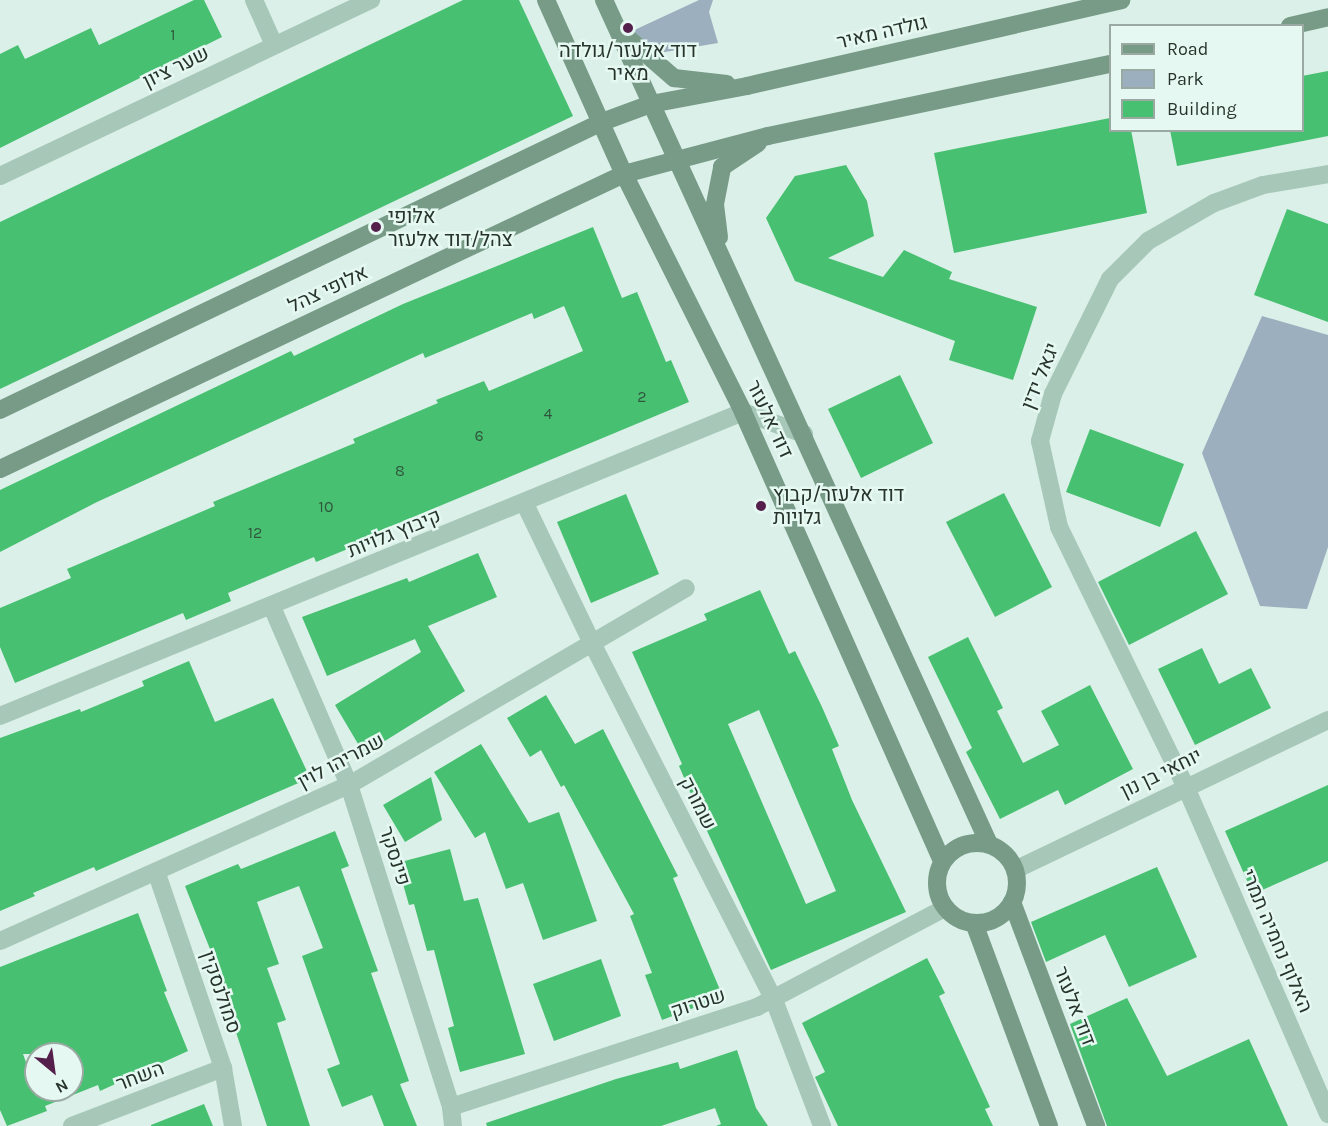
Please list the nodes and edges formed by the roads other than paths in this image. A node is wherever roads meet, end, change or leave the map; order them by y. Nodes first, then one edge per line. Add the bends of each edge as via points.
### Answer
1 (254, 0) edge
2 (372, 0) edge
3 (546, 0) edge
4 (604, 0) edge
5 (1121, 0) edge
6 (1328, 17) edge
7 (1298, 24) edge
8 (617, 28) junction
9 (274, 45) junction
10 (1109, 63) edge
11 (747, 86) junction
12 (651, 104) junction
13 (602, 122) junction
14 (768, 136) junction
15 (677, 158) junction
16 (624, 174) junction
17 (1328, 174) edge
18 (0, 176) edge
19 (721, 254) junction
20 (0, 410) edge
21 (743, 412) junction
22 (804, 434) junction
23 (0, 469) edge
24 (525, 504) junction
25 (686, 588) dead end
26 (272, 607) junction
27 (591, 642) junction
28 (0, 716) edge
29 (1328, 720) edge
30 (349, 785) junction
31 (1185, 785) junction
32 (989, 844) junction
33 (942, 861) junction
34 (1015, 870) junction
35 (157, 874) junction
36 (1012, 902) junction
37 (945, 908) junction
38 (974, 923) junction
39 (0, 941) edge
40 (774, 1000) junction
41 (223, 1068) junction
42 (451, 1107) junction
43 (1328, 1114) edge
44 (72, 1126) edge
45 (233, 1126) edge
46 (453, 1126) edge
47 (822, 1126) edge
48 (1050, 1126) edge
49 (1096, 1126) edge

1 - 9 street
2 - 9 street, שער ציון
3 - 13 main road, דוד אלעזר
4 - 8 main road, דוד אלעזר
5 - 11 main road, גולדה מאיר
6 - 7 main road
8 - 11 main road via 674,78
8 - 12 main road, דוד אלעזר
9 - 18 street, שער ציון
10 - 14 main road
11 - 12 main road, גולדה מאיר
12 - 13 main road, אלופי צהל
12 - 15 main road, דוד אלעזר
13 - 16 main road, דוד אלעזר
13 - 20 main road, אלופי צהל
14 - 15 main road
14 - 19 main road via 722,167 716,204
15 - 16 main road, אלופי צהל
15 - 19 main road, דוד אלעזר
16 - 21 main road, דוד אלעזר
16 - 23 main road, אלופי צהל
17 - 31 street, יגאל ידין via 1244,192 1214,203 1148,241 1110,279 1053,394 1040,441 1059,527
19 - 22 main road, דוד אלעזר
21 - 22 street
21 - 24 street, קיבוץ גלויות
21 - 33 main road, דוד אלעזר
22 - 32 main road, דוד אלעזר
24 - 26 street, קיבוץ גלויות
24 - 27 street, שמורק
25 - 27 street, שמריהו לוין
26 - 28 street, קיבוץ גלויות
26 - 30 street, פינסקר
27 - 30 street, שמריהו לוין
27 - 40 street, שמורק
29 - 31 street, יוחאי בן נון
30 - 35 street, שמריהו לוין
30 - 42 street, פינסקר
31 - 34 street, יוחאי בן נון
31 - 43 street, האלוף נחמיה תמרי
32 - 33 main road via 963,845
32 - 34 main road, דוד אלעזר via 1005,854
33 - 37 main road via 936,885
34 - 36 main road, דוד אלעזר via 1017,881
35 - 39 street, שמריהו לוין
35 - 41 street, סמולנסקין
36 - 38 main road via 996,918
36 - 49 main road, דוד אלעזר
37 - 38 main road via 953,916
37 - 40 street, שטרוק
38 - 48 main road
40 - 42 street, שטרוק
40 - 47 street, שמורק
41 - 44 street, השחר
41 - 45 street, סמולנסקין
42 - 46 street, פינסקר

